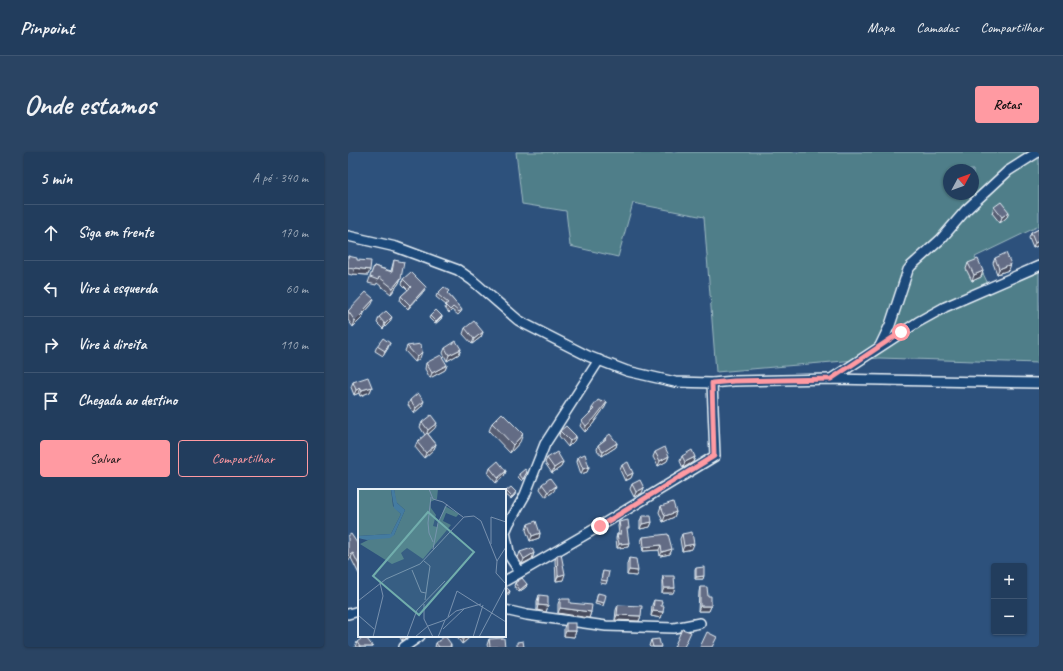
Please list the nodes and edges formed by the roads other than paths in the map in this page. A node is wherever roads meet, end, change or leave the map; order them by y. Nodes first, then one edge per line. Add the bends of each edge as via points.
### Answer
1 (1038, 152) edge
2 (348, 236) edge
3 (1039, 266) edge
4 (880, 346) junction
5 (599, 360) junction
6 (831, 379) junction
7 (712, 383) junction
8 (1039, 383) edge
9 (506, 530) edge
10 (506, 537) edge
11 (520, 572) junction
12 (506, 580) edge
13 (506, 610) edge
14 (358, 611) edge
15 (348, 614) edge
16 (700, 623) dead end
17 (419, 637) edge
18 (404, 647) edge

1 - 4 street via 1008,170 911,266
2 - 5 street via 396,247 458,270 466,274 518,320
3 - 4 street via 945,308
4 - 6 street
5 - 7 street via 652,378
5 - 9 street via 545,444 525,495
6 - 7 street
6 - 8 street
7 - 11 street via 714,456
10 - 11 street via 510,557
11 - 12 street
13 - 16 street via 606,626 674,628
14 - 15 street
17 - 18 street

